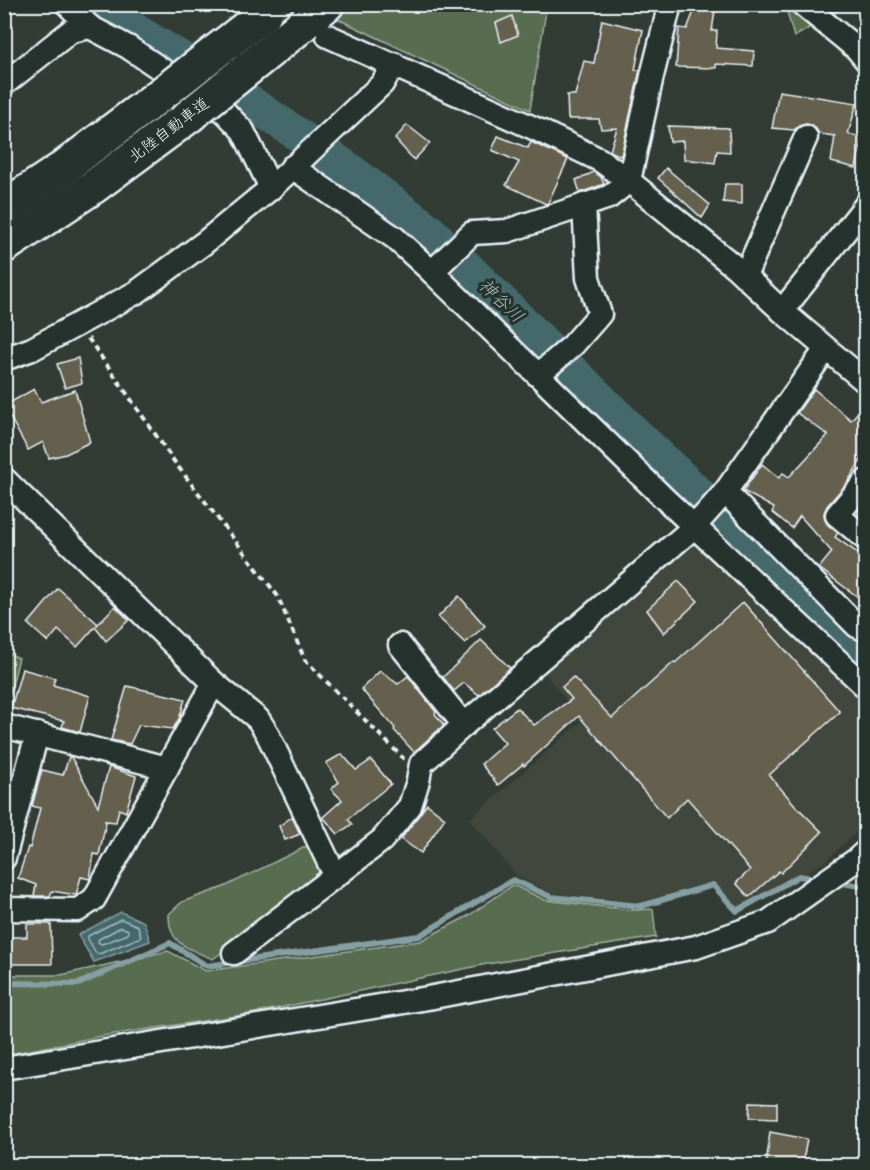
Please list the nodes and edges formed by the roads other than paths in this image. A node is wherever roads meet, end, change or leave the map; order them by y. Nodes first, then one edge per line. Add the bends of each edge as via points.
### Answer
1 (67, 4) edge
2 (670, 4) edge
3 (802, 4) edge
4 (270, 9) edge
5 (328, 20) edge
6 (90, 27) junction
7 (866, 60) edge
8 (394, 64) junction
9 (4, 84) edge
10 (806, 137) dead end
11 (295, 164) junction
12 (629, 181) junction
13 (271, 188) junction
14 (584, 205) junction
15 (866, 205) edge
16 (4, 207) edge
17 (4, 246) edge
18 (434, 270) junction
19 (745, 276) junction
20 (782, 311) junction
21 (826, 349) junction
22 (4, 359) edge
23 (538, 375) junction
24 (866, 382) edge
25 (4, 479) edge
26 (866, 481) edge
27 (724, 492) junction
28 (694, 527) junction
29 (866, 539) edge
30 (866, 630) edge
31 (400, 645) dead end
32 (214, 683) junction
33 (866, 687) edge
34 (464, 725) junction
35 (4, 726) edge
36 (37, 734) junction
37 (166, 768) junction
38 (866, 850) edge
39 (4, 858) edge
40 (338, 874) junction
41 (4, 909) edge
42 (234, 953) dead end
43 (4, 1068) edge

1 - 6 street
2 - 12 street
3 - 7 street
4 - 16 highway, 北陸自動車道, bridge via 63,168
5 - 8 street
5 - 17 highway, 北陸自動車道, bridge via 296,30 189,116
6 - 9 street via 71,31
6 - 13 street via 128,47 225,112 243,131
8 - 11 street via 382,84
8 - 12 street via 600,160
10 - 19 street
11 - 13 street
11 - 18 street
12 - 14 street via 609,197
12 - 19 street
13 - 22 street via 137,292 32,349
14 - 18 street via 507,231 472,233
14 - 23 street via 588,278 600,314 573,345
15 - 20 street
18 - 23 street
19 - 20 street
20 - 21 street
21 - 24 street
21 - 27 street
23 - 28 street
25 - 32 street
26 - 29 street via 837,515
27 - 28 street
27 - 30 street via 857,626
28 - 33 street
28 - 34 street
31 - 34 street
32 - 37 street
32 - 40 street via 258,719
34 - 40 street via 421,764 410,806 382,840
35 - 36 street
36 - 37 street
36 - 39 street
37 - 41 street via 94,899 78,910
38 - 43 street via 768,922 696,947 428,998
40 - 42 street

